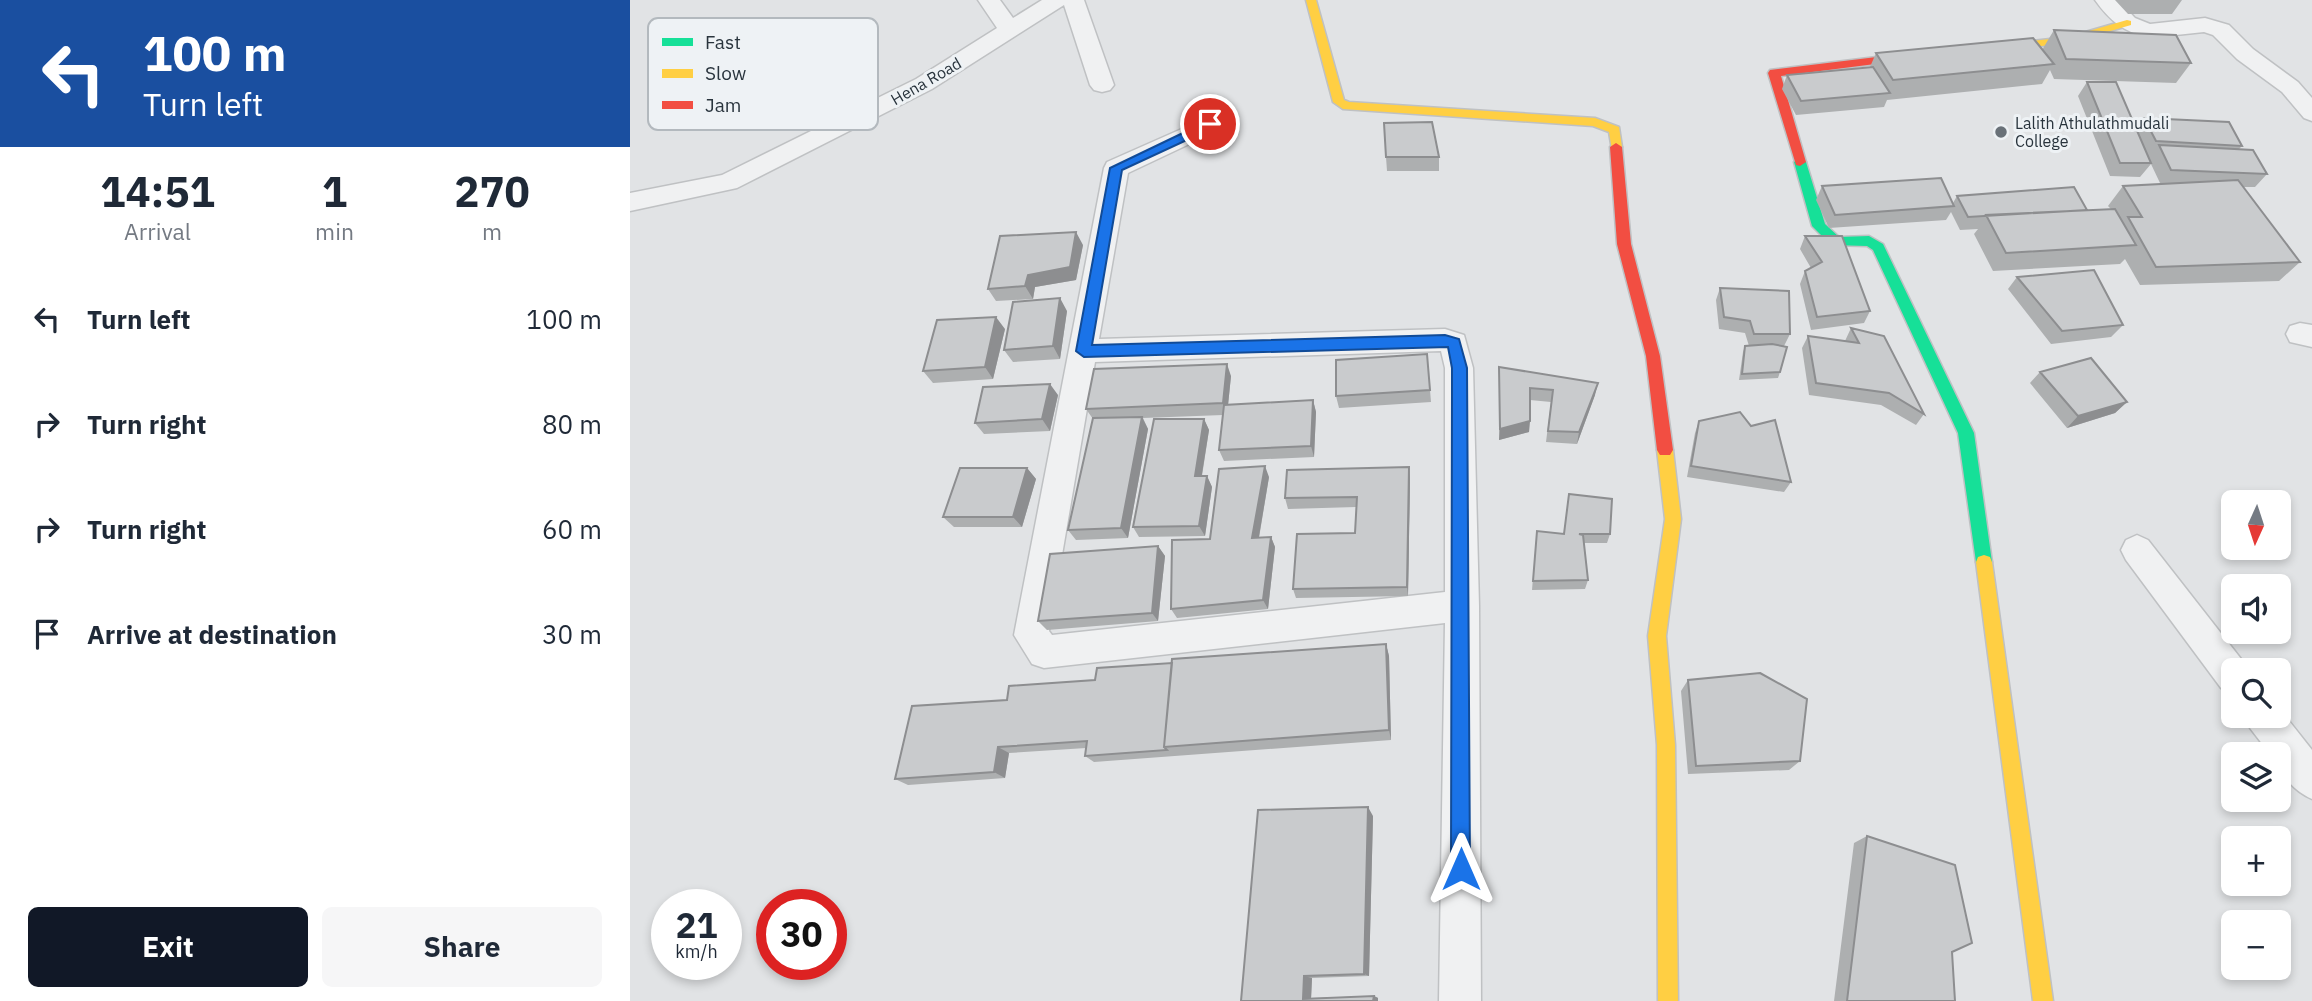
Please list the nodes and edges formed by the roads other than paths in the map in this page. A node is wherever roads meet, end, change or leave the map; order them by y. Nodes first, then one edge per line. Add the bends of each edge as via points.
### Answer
1 (989, 0) edge
2 (1057, 0) edge
3 (1073, 0) edge
4 (1311, 0) edge
5 (2106, 0) edge
6 (2127, 23) junction
7 (1010, 30) junction
8 (1973, 50) edge
9 (1945, 53) edge
10 (1102, 85) dead end
11 (878, 107) edge
12 (2312, 113) edge
13 (1210, 124) dead end
14 (832, 130) edge
15 (630, 202) edge
16 (1084, 351) junction
17 (2137, 550) dead end
18 (1462, 606) junction
19 (2221, 660) edge
20 (2272, 728) edge
21 (2312, 780) edge
22 (1460, 1001) edge
23 (1668, 1001) edge
24 (2043, 1001) edge

1 - 7 street
2 - 7 street, Hena Road
3 - 10 street
4 - 23 street via 1339,102 1347,106 1595,122 1615,130 1624,244 1653,356 1673,519 1657,636 1666,745
5 - 6 street
6 - 8 street via 2069,40
6 - 12 street via 2148,30 2205,25 2221,30 2290,87
7 - 11 street, Hena Road
9 - 24 street via 1774,73 1819,226 1836,242 1869,241 1878,247 1966,433
13 - 16 street via 1116,168
14 - 15 street, Hena Road via 729,182
16 - 18 street via 1454,343 1459,368
16 - 18 street via 1031,635 1044,652
17 - 19 street
18 - 22 street
20 - 21 street

